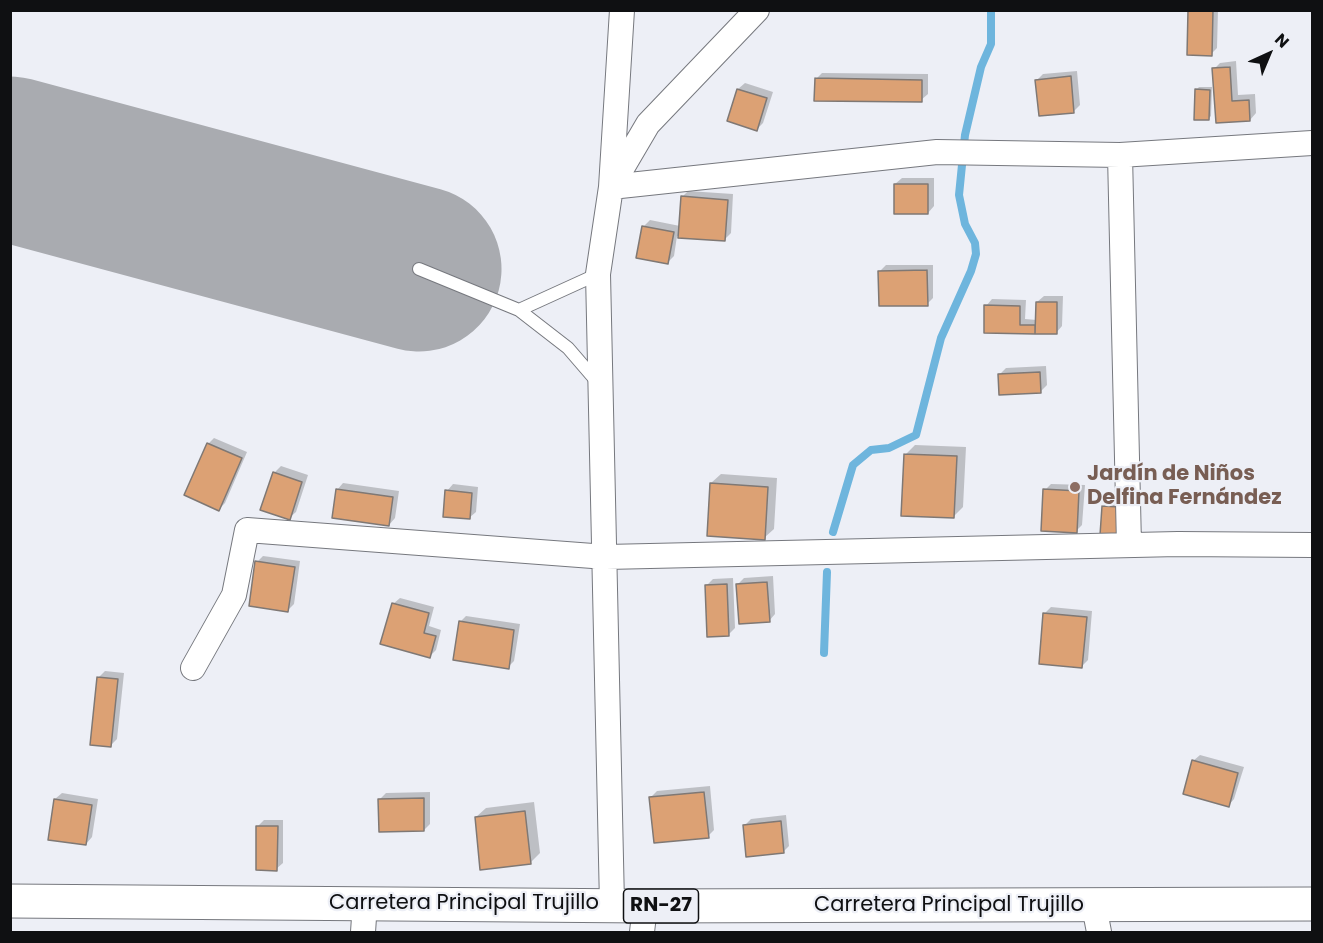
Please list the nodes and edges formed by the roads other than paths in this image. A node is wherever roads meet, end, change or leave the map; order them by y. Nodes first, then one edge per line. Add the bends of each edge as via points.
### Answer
1 (622, 10) edge
2 (757, 10) edge
3 (1312, 143) edge
4 (1120, 155) junction
5 (611, 187) junction
6 (419, 269) dead end
7 (598, 274) junction
8 (519, 310) junction
9 (600, 385) junction
10 (1129, 545) junction
11 (1312, 545) edge
12 (606, 557) junction
13 (193, 668) dead end
14 (10, 902) edge
15 (612, 904) junction
16 (1312, 904) edge
17 (364, 918) edge
18 (643, 919) edge
19 (1096, 919) edge

1 - 5 street
2 - 5 street via 648,124
3 - 4 street
4 - 5 street via 947,152
4 - 10 street
5 - 7 street
6 - 8 lane
7 - 8 lane
7 - 9 street
8 - 9 lane via 568,348
9 - 12 street
10 - 11 street
10 - 12 street
12 - 13 street via 247,530 234,595
12 - 15 street
14 - 17 main road, Carretera Principal Trujillo / RN-27
15 - 17 main road, Carretera Principal Trujillo / RN-27
15 - 18 main road, Carretera Principal Trujillo / RN-27
16 - 19 main road, Carretera Principal Trujillo / RN-27
18 - 19 main road, Carretera Principal Trujillo / RN-27

